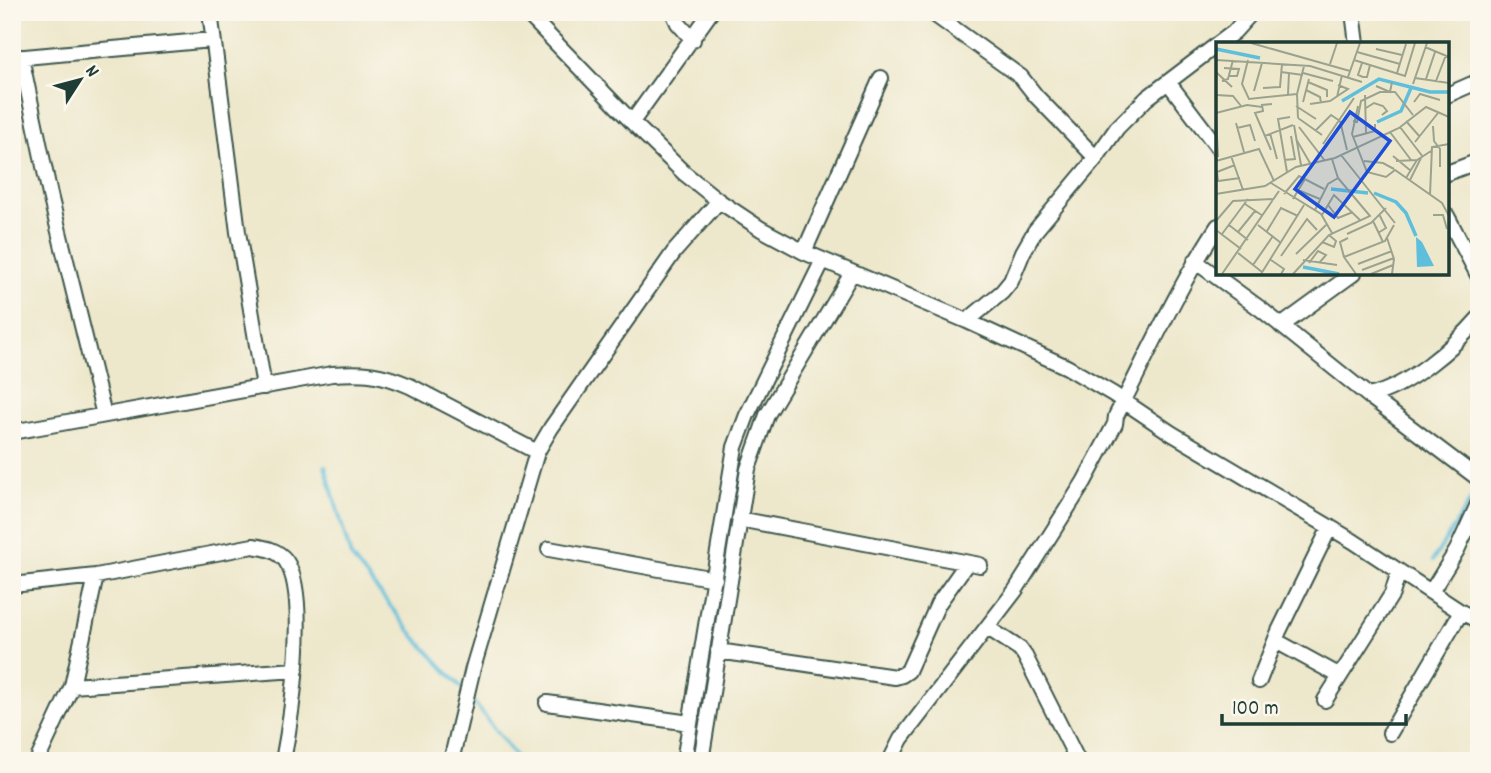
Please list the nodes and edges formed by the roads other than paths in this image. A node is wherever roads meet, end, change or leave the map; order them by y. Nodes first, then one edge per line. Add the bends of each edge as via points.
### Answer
1 (210, 12) edge
2 (526, 12) edge
3 (673, 12) edge
4 (711, 12) edge
5 (931, 12) edge
6 (1252, 12) edge
7 (1353, 12) edge
8 (212, 40) junction
9 (693, 40) junction
10 (1221, 42) edge
11 (1357, 42) edge
12 (1216, 45) edge
13 (17, 57) edge
14 (881, 78) dead end
15 (1479, 81) edge
16 (1167, 82) junction
17 (1449, 94) edge
18 (632, 122) junction
19 (1216, 145) edge
20 (1096, 158) junction
21 (1479, 162) edge
22 (1449, 172) edge
23 (719, 201) junction
24 (1449, 220) edge
25 (1216, 229) edge
26 (804, 252) junction
27 (823, 260) junction
28 (1195, 261) junction
29 (852, 273) junction
30 (1351, 275) edge
31 (1479, 277) edge
32 (1479, 318) edge
33 (967, 321) junction
34 (1281, 326) junction
35 (264, 387) junction
36 (1369, 396) junction
37 (1123, 403) junction
38 (104, 415) junction
39 (12, 432) edge
40 (537, 452) junction
41 (1479, 480) edge
42 (1479, 502) edge
43 (739, 519) junction
44 (1330, 527) junction
45 (549, 549) dead end
46 (1399, 571) junction
47 (96, 576) junction
48 (715, 579) junction
49 (12, 585) edge
50 (1431, 592) junction
51 (1461, 612) junction
52 (1479, 621) edge
53 (988, 628) junction
54 (1276, 641) junction
55 (718, 651) junction
56 (296, 670) junction
57 (1340, 676) junction
58 (1259, 681) dead end
59 (72, 686) junction
60 (1325, 700) dead end
61 (547, 703) dead end
62 (690, 723) junction
63 (1390, 733) dead end
64 (37, 761) edge
65 (283, 761) edge
66 (451, 761) edge
67 (684, 761) edge
68 (701, 761) edge
69 (890, 761) edge
70 (1078, 761) edge

1 - 8 street
2 - 18 street
3 - 9 street
4 - 9 street
5 - 20 street via 1021,77
6 - 10 street
7 - 11 street
8 - 13 street
8 - 35 street
9 - 18 street
12 - 16 street
13 - 38 street
14 - 26 street
15 - 17 street
16 - 19 street
16 - 20 street via 1117,128
18 - 23 street
20 - 33 street via 1035,231 1011,281
21 - 22 street
23 - 26 street
23 - 40 street via 674,252
24 - 31 street
25 - 28 street
26 - 27 street
27 - 29 street
27 - 48 street via 735,447
28 - 34 street
28 - 37 street
29 - 33 street
29 - 43 street via 767,415 748,469
30 - 34 street
32 - 36 street via 1438,356 1387,392
33 - 37 street via 1067,368
34 - 36 street
35 - 38 street
35 - 40 street via 367,372 392,378
36 - 41 street
37 - 44 street
37 - 53 street via 1084,482
38 - 39 street
40 - 66 street via 473,668
42 - 50 street
43 - 55 street
43 - 55 street via 973,564 944,593 902,676
44 - 46 street
44 - 54 street
45 - 48 street
46 - 50 street
46 - 57 street via 1392,594
47 - 49 street
47 - 56 street via 253,546 271,548 285,560 292,575 297,607
47 - 59 street
48 - 62 street
50 - 51 street
51 - 52 street
51 - 63 street
53 - 69 street via 901,739
53 - 70 street via 1025,656
54 - 57 street
54 - 58 street
55 - 68 street
56 - 59 street
56 - 65 street
57 - 60 street
59 - 64 street
61 - 62 street
62 - 67 street

